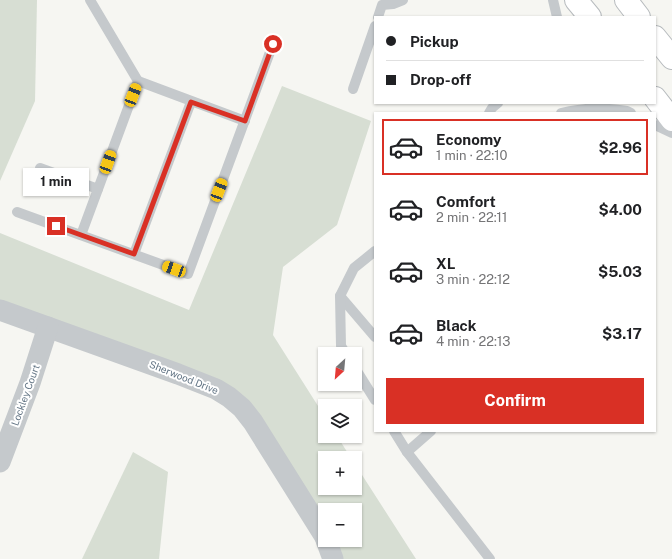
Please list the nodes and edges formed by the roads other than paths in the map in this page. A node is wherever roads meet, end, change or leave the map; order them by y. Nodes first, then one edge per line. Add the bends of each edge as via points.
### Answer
1 (90, 0) edge
2 (403, 0) edge
3 (553, 0) edge
4 (576, 0) edge
5 (626, 0) edge
6 (378, 16) edge
7 (557, 16) edge
8 (589, 16) edge
9 (638, 16) edge
10 (374, 29) edge
11 (656, 38) edge
12 (273, 44) dead end
13 (672, 58) edge
14 (138, 81) junction
15 (353, 89) dead end
16 (656, 99) edge
17 (191, 102) junction
18 (497, 104) edge
19 (490, 112) edge
20 (566, 112) edge
21 (628, 112) edge
22 (672, 120) edge
23 (245, 121) junction
24 (656, 126) edge
25 (672, 134) edge
26 (40, 168) dead end
27 (98, 190) junction
28 (17, 212) dead end
29 (81, 235) junction
30 (134, 254) junction
31 (374, 254) edge
32 (340, 296) junction
33 (0, 310) edge
34 (48, 327) junction
35 (374, 336) edge
36 (342, 347) edge
37 (362, 379) edge
38 (374, 398) edge
39 (395, 432) edge
40 (430, 432) edge
41 (407, 452) junction
42 (0, 462) edge
43 (318, 526) edge
44 (329, 547) edge
45 (333, 559) edge
46 (490, 559) edge

1 - 14 lane
2 - 6 lane via 382,5
3 - 7 lane
4 - 8 highway
5 - 9 highway
10 - 15 lane
11 - 13 highway
12 - 23 lane
14 - 17 lane
14 - 27 lane
16 - 22 highway
17 - 23 lane
17 - 30 lane
18 - 19 lane
20 - 21 lane via 603,108
23 - 30 lane via 188,274
24 - 25 lane
26 - 27 lane
27 - 29 lane
28 - 29 lane
29 - 30 lane
31 - 32 lane via 354,268
32 - 35 lane
32 - 36 lane
33 - 34 street, Sherwood Drive
34 - 42 street, Lockley Court
34 - 43 street, Sherwood Drive via 178,374 229,397 253,422
37 - 38 lane
39 - 41 lane
40 - 41 lane
41 - 46 lane
44 - 45 street

